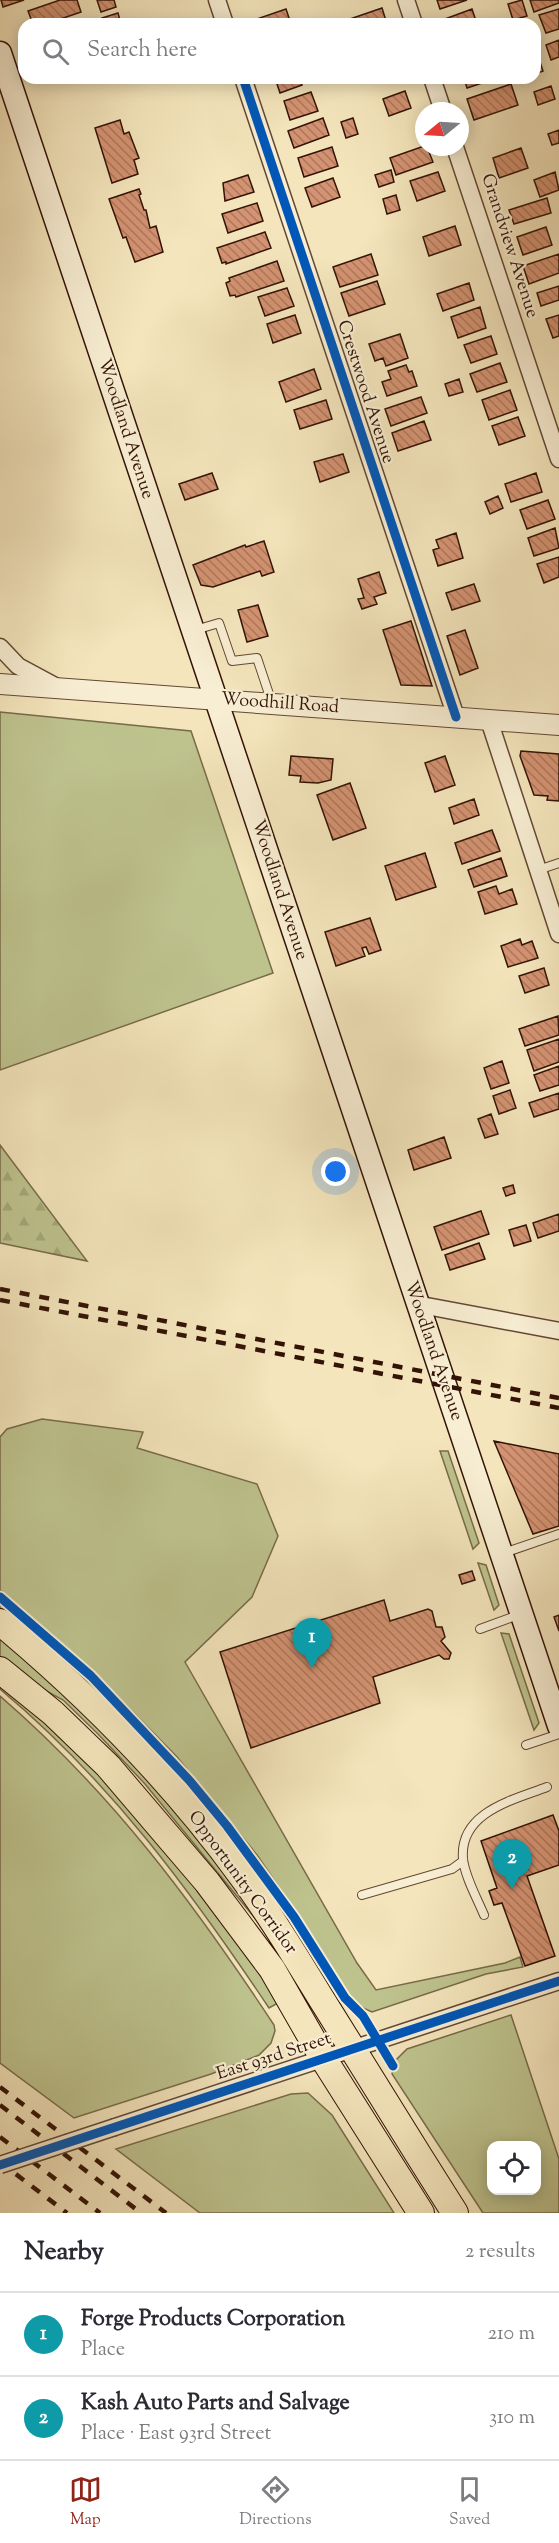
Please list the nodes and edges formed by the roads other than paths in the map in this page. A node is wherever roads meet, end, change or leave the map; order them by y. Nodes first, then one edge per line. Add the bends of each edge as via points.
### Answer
1 (218, 0) edge
2 (406, 0) edge
3 (223, 18) edge
4 (412, 18) edge
5 (0, 53) edge
6 (245, 84) edge
7 (434, 84) edge
8 (440, 102) edge
9 (458, 156) edge
10 (559, 459) edge
11 (193, 631) junction
12 (0, 647) edge
13 (0, 684) edge
14 (58, 688) junction
15 (216, 699) junction
16 (272, 704) junction
17 (456, 717) junction
18 (489, 720) junction
19 (559, 725) edge
20 (559, 863) edge
21 (538, 870) junction
22 (559, 934) edge
23 (416, 1304) junction
24 (559, 1331) edge
25 (559, 1534) edge
26 (501, 1554) junction
27 (522, 1614) junction
28 (0, 1622) edge
29 (480, 1629) dead end
30 (0, 1670) edge
31 (559, 1726) edge
32 (559, 1734) edge
33 (526, 1745) dead end
34 (547, 1787) dead end
35 (463, 1861) junction
36 (362, 1895) dead end
37 (484, 1915) dead end
38 (559, 1981) edge
39 (352, 2048) junction
40 (323, 2058) junction
41 (0, 2165) edge
42 (421, 2213) edge
43 (455, 2213) edge

1 - 3 street
2 - 4 street
5 - 11 main road, Woodland Avenue
6 - 17 street, Crestwood Avenue
7 - 8 street
9 - 10 street, Grandview Avenue
11 - 15 main road, Woodland Avenue
11 - 16 lane via 219,623 232,661 257,658
12 - 14 street via 18,666
13 - 14 street, Woodhill Road
14 - 15 street, Woodhill Road
15 - 16 street, Woodhill Road
15 - 23 main road, Woodland Avenue
16 - 17 street, Woodhill Road
17 - 18 street, Woodhill Road
18 - 19 street, Woodhill Road
18 - 21 street
20 - 21 lane
21 - 22 street
23 - 24 street
23 - 26 main road, Woodland Avenue
25 - 26 lane
26 - 27 main road, Woodland Avenue
27 - 29 lane
27 - 31 main road, Woodland Avenue
28 - 39 main road, Opportunity Corridor via 99,1710 187,1806 269,1914
30 - 40 main road, Opportunity Corridor via 81,1739 158,1822 272,1969
32 - 33 lane
34 - 35 lane via 479,1817 466,1835
35 - 36 lane via 452,1869
35 - 37 lane
38 - 39 street, East 93rd Street
39 - 40 street, East 93rd Street
39 - 43 main road, Opportunity Corridor
40 - 41 street, East 93rd Street, bridge
40 - 42 main road, Opportunity Corridor

